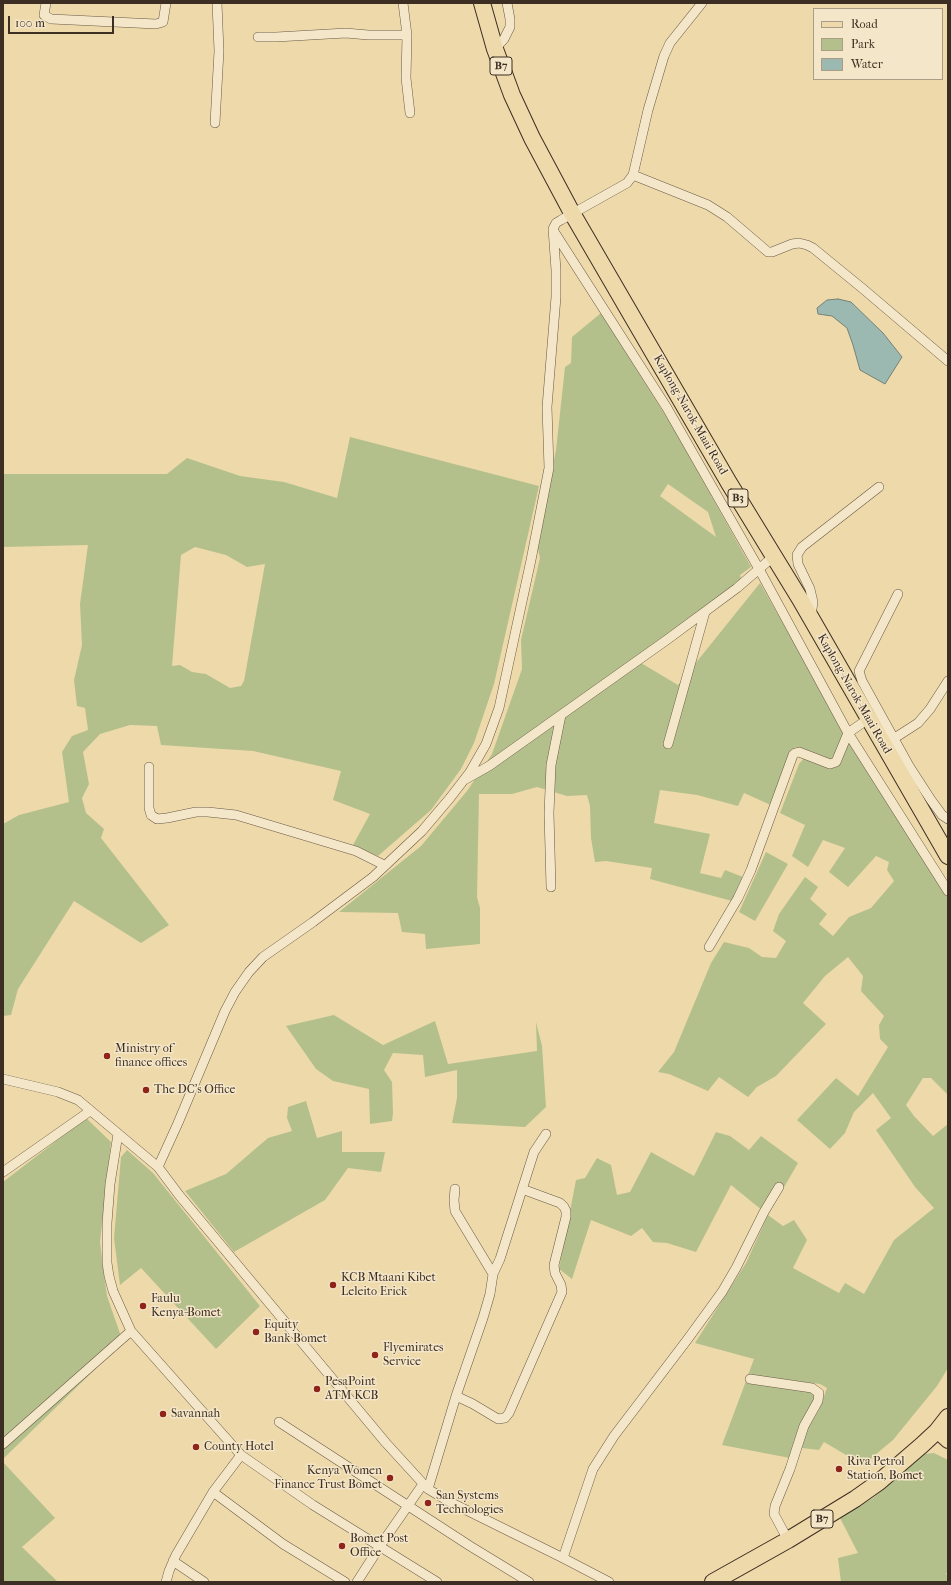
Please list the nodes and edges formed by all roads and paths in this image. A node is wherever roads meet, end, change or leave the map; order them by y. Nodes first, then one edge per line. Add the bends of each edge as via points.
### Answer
1 (46, 3) edge
2 (166, 3) edge
3 (217, 3) edge
4 (403, 3) edge
5 (482, 3) edge
6 (507, 3) edge
7 (702, 3) edge
8 (407, 35) junction
9 (258, 36) dead end
10 (495, 49) junction
11 (410, 113) dead end
12 (215, 123) dead end
13 (529, 132) joint
14 (633, 175) junction
15 (572, 213) junction
16 (552, 229) junction
17 (948, 361) edge
18 (682, 400) junction
19 (667, 408) junction
20 (879, 487) dead end
21 (774, 556) junction
22 (759, 569) junction
23 (898, 594) dead end
24 (705, 612) junction
25 (811, 618) junction
26 (948, 681) edge
27 (561, 715) junction
28 (868, 719) junction
29 (848, 733) junction
30 (889, 742) junction
31 (668, 744) dead end
32 (149, 767) dead end
33 (464, 781) junction
34 (948, 819) edge
35 (948, 856) edge
36 (384, 865) junction
37 (551, 887) dead end
38 (948, 891) edge
39 (709, 947) dead end
40 (3, 1079) edge
41 (90, 1111) junction
42 (118, 1134) junction
43 (546, 1134) dead end
44 (158, 1167) junction
45 (3, 1172) edge
46 (779, 1187) dead end
47 (455, 1189) dead end
48 (522, 1189) junction
49 (493, 1274) junction
50 (131, 1331) junction
51 (750, 1378) dead end
52 (456, 1396) junction
53 (948, 1417) edge
54 (279, 1422) dead end
55 (943, 1436) edge
56 (3, 1444) edge
57 (240, 1455) junction
58 (425, 1486) junction
59 (213, 1492) junction
60 (408, 1506) junction
61 (788, 1540) junction
62 (380, 1546) junction
63 (564, 1558) junction
64 (173, 1561) junction
65 (166, 1582) edge
66 (204, 1582) edge
67 (345, 1582) edge
68 (357, 1582) edge
69 (437, 1582) edge
70 (529, 1582) edge
71 (609, 1582) edge
72 (713, 1582) edge

1 - 2 street via 44,15 52,19 156,24 162,22
3 - 12 street via 219,51
4 - 8 street
5 - 10 highway, Kaplong-Narok-Maai Road / B7
6 - 10 street via 510,27
7 - 14 street via 670,43 664,56
8 - 9 street via 346,33
8 - 11 street via 406,78
10 - 13 highway, Kaplong-Narok-Maai Road / B7
13 - 15 highway, Kaplong-Narok-Maai Road / B3
14 - 15 street via 627,183
14 - 17 street via 708,205 727,217 768,252 799,243 813,248
15 - 16 street via 556,223
15 - 18 highway, Kaplong-Narok-Maai Road / B3
16 - 19 street
16 - 33 street via 556,297 547,406 549,468 499,708 486,744
18 - 19 street
18 - 21 highway, Kaplong-Narok-Maai Road / B3
19 - 22 street
20 - 25 street via 802,547 797,555 813,602
21 - 22 street
21 - 25 highway, Kaplong-Narok-Maai Road / B3
22 - 24 street
22 - 29 street
23 - 30 street via 859,671
24 - 27 street
24 - 31 street
25 - 28 highway, Kaplong-Narok-Maai Road / B3
26 - 30 street via 918,723
27 - 33 street
27 - 37 street via 551,766
28 - 29 street
28 - 30 highway, Kaplong-Narok-Maai Road / B3
29 - 38 street
29 - 39 street via 836,762 830,764 799,752 793,755 751,870
30 - 34 street via 909,766 942,815
30 - 35 highway, Kaplong-Narok-Maai Road / B3
32 - 36 street via 149,808 151,815 157,818 196,812 236,815 356,851
33 - 36 street via 422,830
36 - 44 street via 314,922 263,957 249,972 225,1011
40 - 41 street via 68,1095
41 - 42 street
41 - 45 street
42 - 44 street
42 - 50 street via 110,1184 107,1263 114,1291
43 - 48 street via 534,1152
44 - 58 street via 386,1443
46 - 63 street via 722,1292 593,1469
47 - 49 street via 455,1211
48 - 49 street
48 - 52 street via 560,1203 566,1211 554,1265 554,1273 562,1292 505,1418 498,1419
49 - 52 street via 483,1318
50 - 56 street
50 - 57 street
51 - 61 street via 812,1388 820,1393 804,1426 774,1506 774,1514
52 - 58 street
53 - 55 highway
54 - 60 street
55 - 61 highway, B7 via 922,1445 880,1482
57 - 59 street
57 - 62 street via 313,1505
58 - 60 street
58 - 63 street via 448,1501
59 - 64 street
59 - 67 street via 283,1544
60 - 62 street
60 - 70 street
61 - 72 highway, B7
62 - 68 street
62 - 69 street
63 - 71 street
64 - 65 street
64 - 66 street

